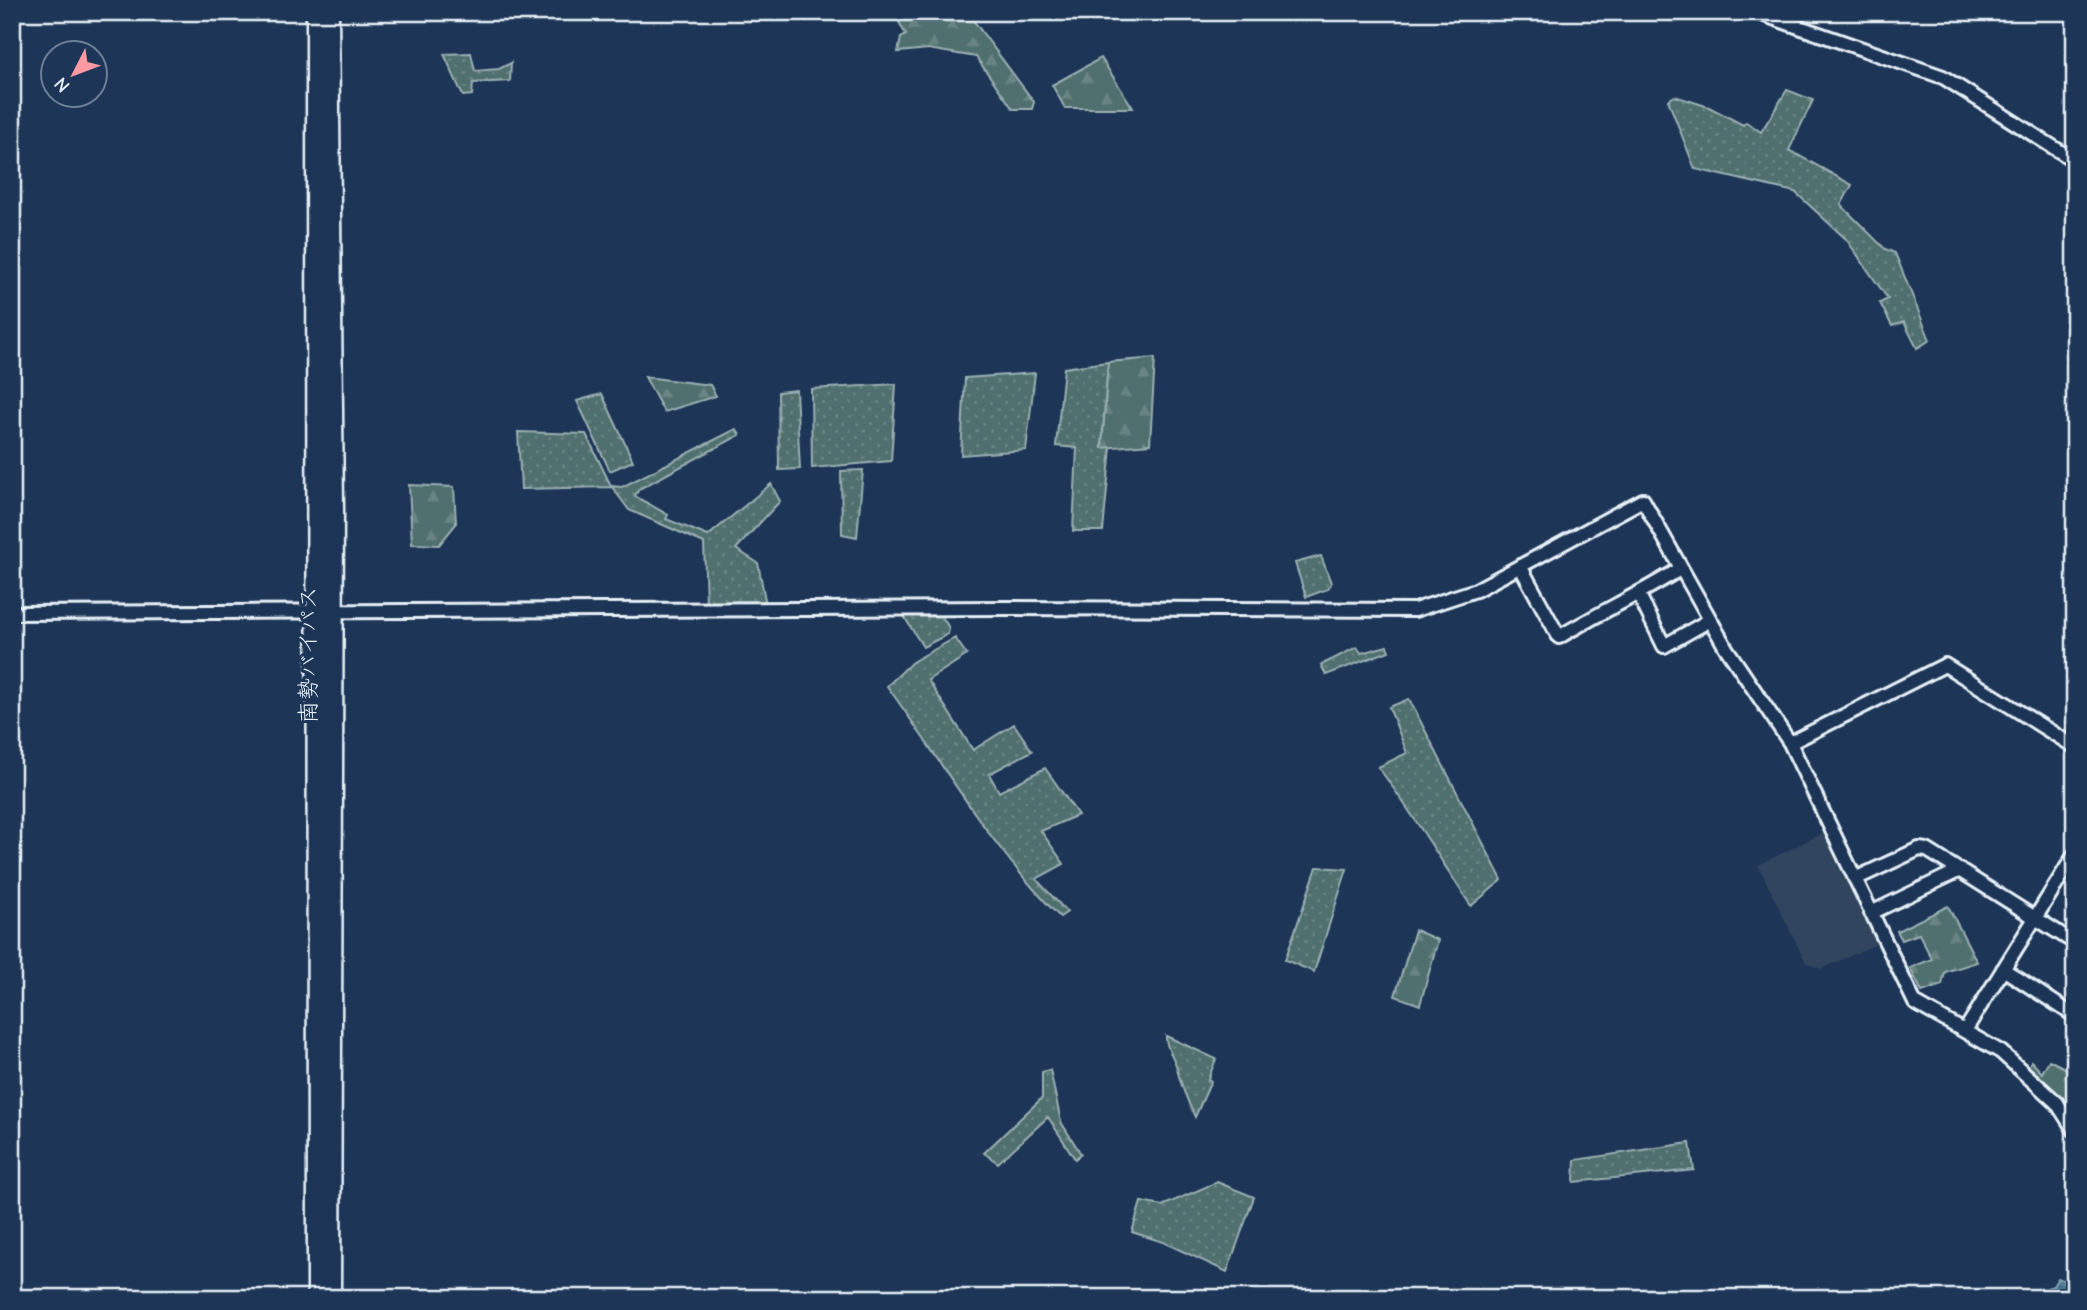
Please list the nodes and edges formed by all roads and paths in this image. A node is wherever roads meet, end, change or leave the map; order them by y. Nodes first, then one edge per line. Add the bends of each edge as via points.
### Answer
1 (316, 12) edge
2 (329, 12) edge
3 (1756, 12) edge
4 (2075, 161) edge
5 (1520, 566) junction
6 (1680, 569) junction
7 (1639, 595) junction
8 (324, 613) junction
9 (12, 614) edge
10 (1710, 620) junction
11 (1790, 743) junction
12 (2075, 747) edge
13 (2075, 854) edge
14 (1960, 870) junction
15 (1854, 879) junction
16 (1871, 913) junction
17 (2035, 917) junction
18 (2075, 943) edge
19 (2003, 969) junction
20 (2075, 1016) edge
21 (1966, 1029) junction
22 (2075, 1132) edge
23 (317, 1298) edge
24 (331, 1298) edge

1 - 8 highway, 南勢バイパス
2 - 8 highway, 南勢バイパス
3 - 4 street via 1943,77
5 - 6 street via 1643,500
5 - 7 street via 1559,637
5 - 8 street via 1476,590 1415,610
6 - 7 street
6 - 10 street
7 - 10 street via 1664,646
8 - 9 street
8 - 23 highway, 南勢バイパス
8 - 24 highway, 南勢バイパス
10 - 11 street
11 - 12 street via 1944,664
11 - 15 street
13 - 17 street
14 - 15 street via 1919,849
14 - 16 street
14 - 17 street
15 - 16 street
16 - 21 street via 1915,1003
17 - 18 street
17 - 19 street
19 - 20 street
19 - 21 street
21 - 22 street via 2001,1052 2057,1103

